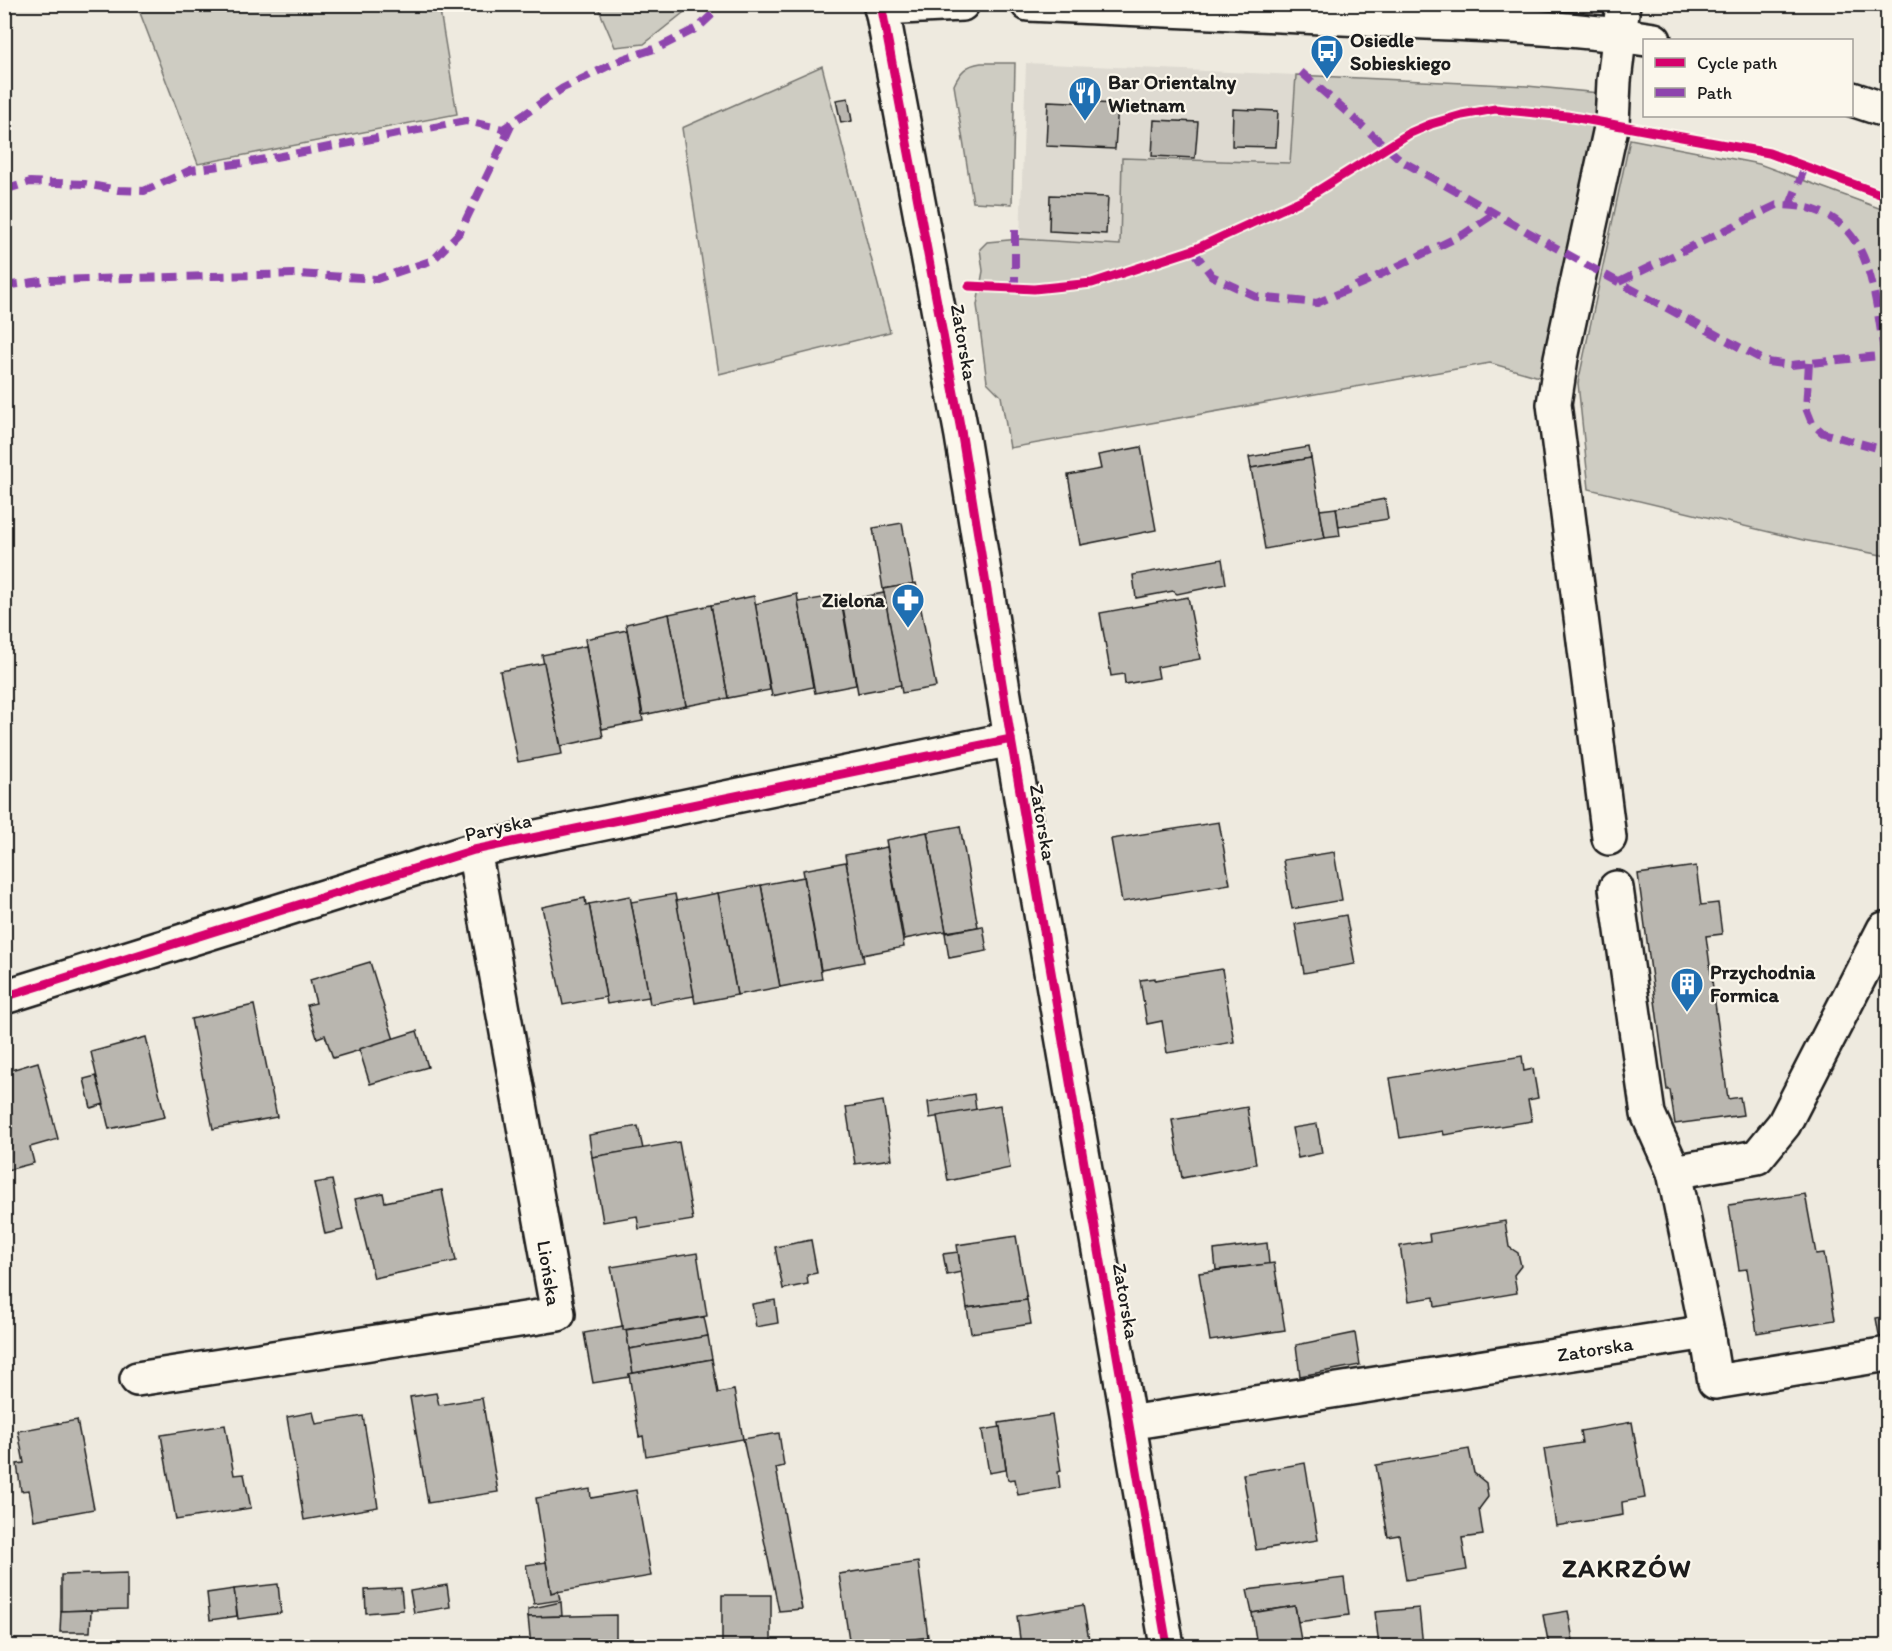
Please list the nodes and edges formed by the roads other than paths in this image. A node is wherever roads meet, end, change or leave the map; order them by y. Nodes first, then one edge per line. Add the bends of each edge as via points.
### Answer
1 (962, 4) edge
2 (1028, 4) edge
3 (881, 6) edge
4 (1215, 8) edge
5 (1621, 20) edge
6 (1652, 39) edge
7 (1853, 100) edge
8 (1887, 111) edge
9 (1011, 739) junction
10 (1609, 838) dead end
11 (474, 850) junction
12 (1616, 888) dead end
13 (1887, 928) edge
14 (4, 997) edge
15 (1674, 1172) junction
16 (1707, 1332) junction
17 (1887, 1354) edge
18 (137, 1379) dead end
19 (1128, 1423) junction
20 (1167, 1647) edge

1 - 3 street
2 - 4 street
3 - 9 street, Zatorska via 963,436
4 - 5 street via 1518,27
5 - 6 street
5 - 10 street via 1612,123 1554,404
7 - 8 street
9 - 11 street, Paryska
9 - 19 street, Zatorska
11 - 14 street, Paryska
11 - 18 street, Liońska via 558,1314
12 - 15 street via 1648,1114
13 - 15 street via 1784,1124 1757,1157
15 - 16 street
16 - 17 street via 1715,1382
16 - 19 street, Zatorska
19 - 20 street, Zatorska

